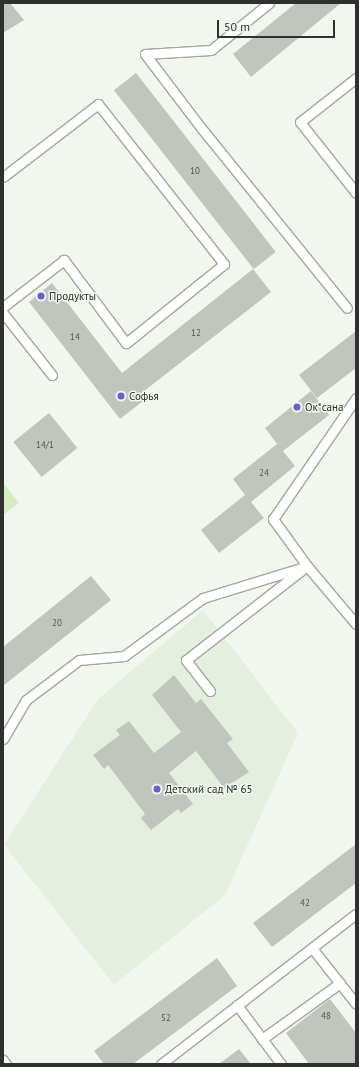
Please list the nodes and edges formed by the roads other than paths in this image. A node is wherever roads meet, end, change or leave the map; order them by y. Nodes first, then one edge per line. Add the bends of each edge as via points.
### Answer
1 (268, 3) edge
2 (356, 78) edge
3 (3, 177) edge
4 (356, 193) edge
5 (3, 307) edge
6 (348, 308) dead end
7 (3, 313) edge
8 (52, 375) dead end
9 (356, 398) edge
10 (307, 566) junction
11 (356, 624) edge
12 (210, 692) dead end
13 (3, 738) edge
14 (356, 914) edge
15 (312, 948) junction
16 (340, 983) junction
17 (356, 1004) edge
18 (237, 1005) junction
19 (262, 1039) junction
20 (3, 1060) edge
21 (6, 1064) edge
22 (161, 1064) edge
23 (281, 1064) edge

1 - 6 lane via 211,50 145,54 202,129
2 - 4 lane via 300,122
3 - 5 lane via 98,104 224,264 126,343 64,260
7 - 8 lane
9 - 10 lane via 273,519
10 - 11 lane
10 - 12 lane via 186,660
10 - 13 lane via 203,598 124,656 79,660 26,700
14 - 15 lane
15 - 16 lane
15 - 18 lane
16 - 17 lane
16 - 19 lane
18 - 19 lane
18 - 22 lane
19 - 23 lane
20 - 21 lane

